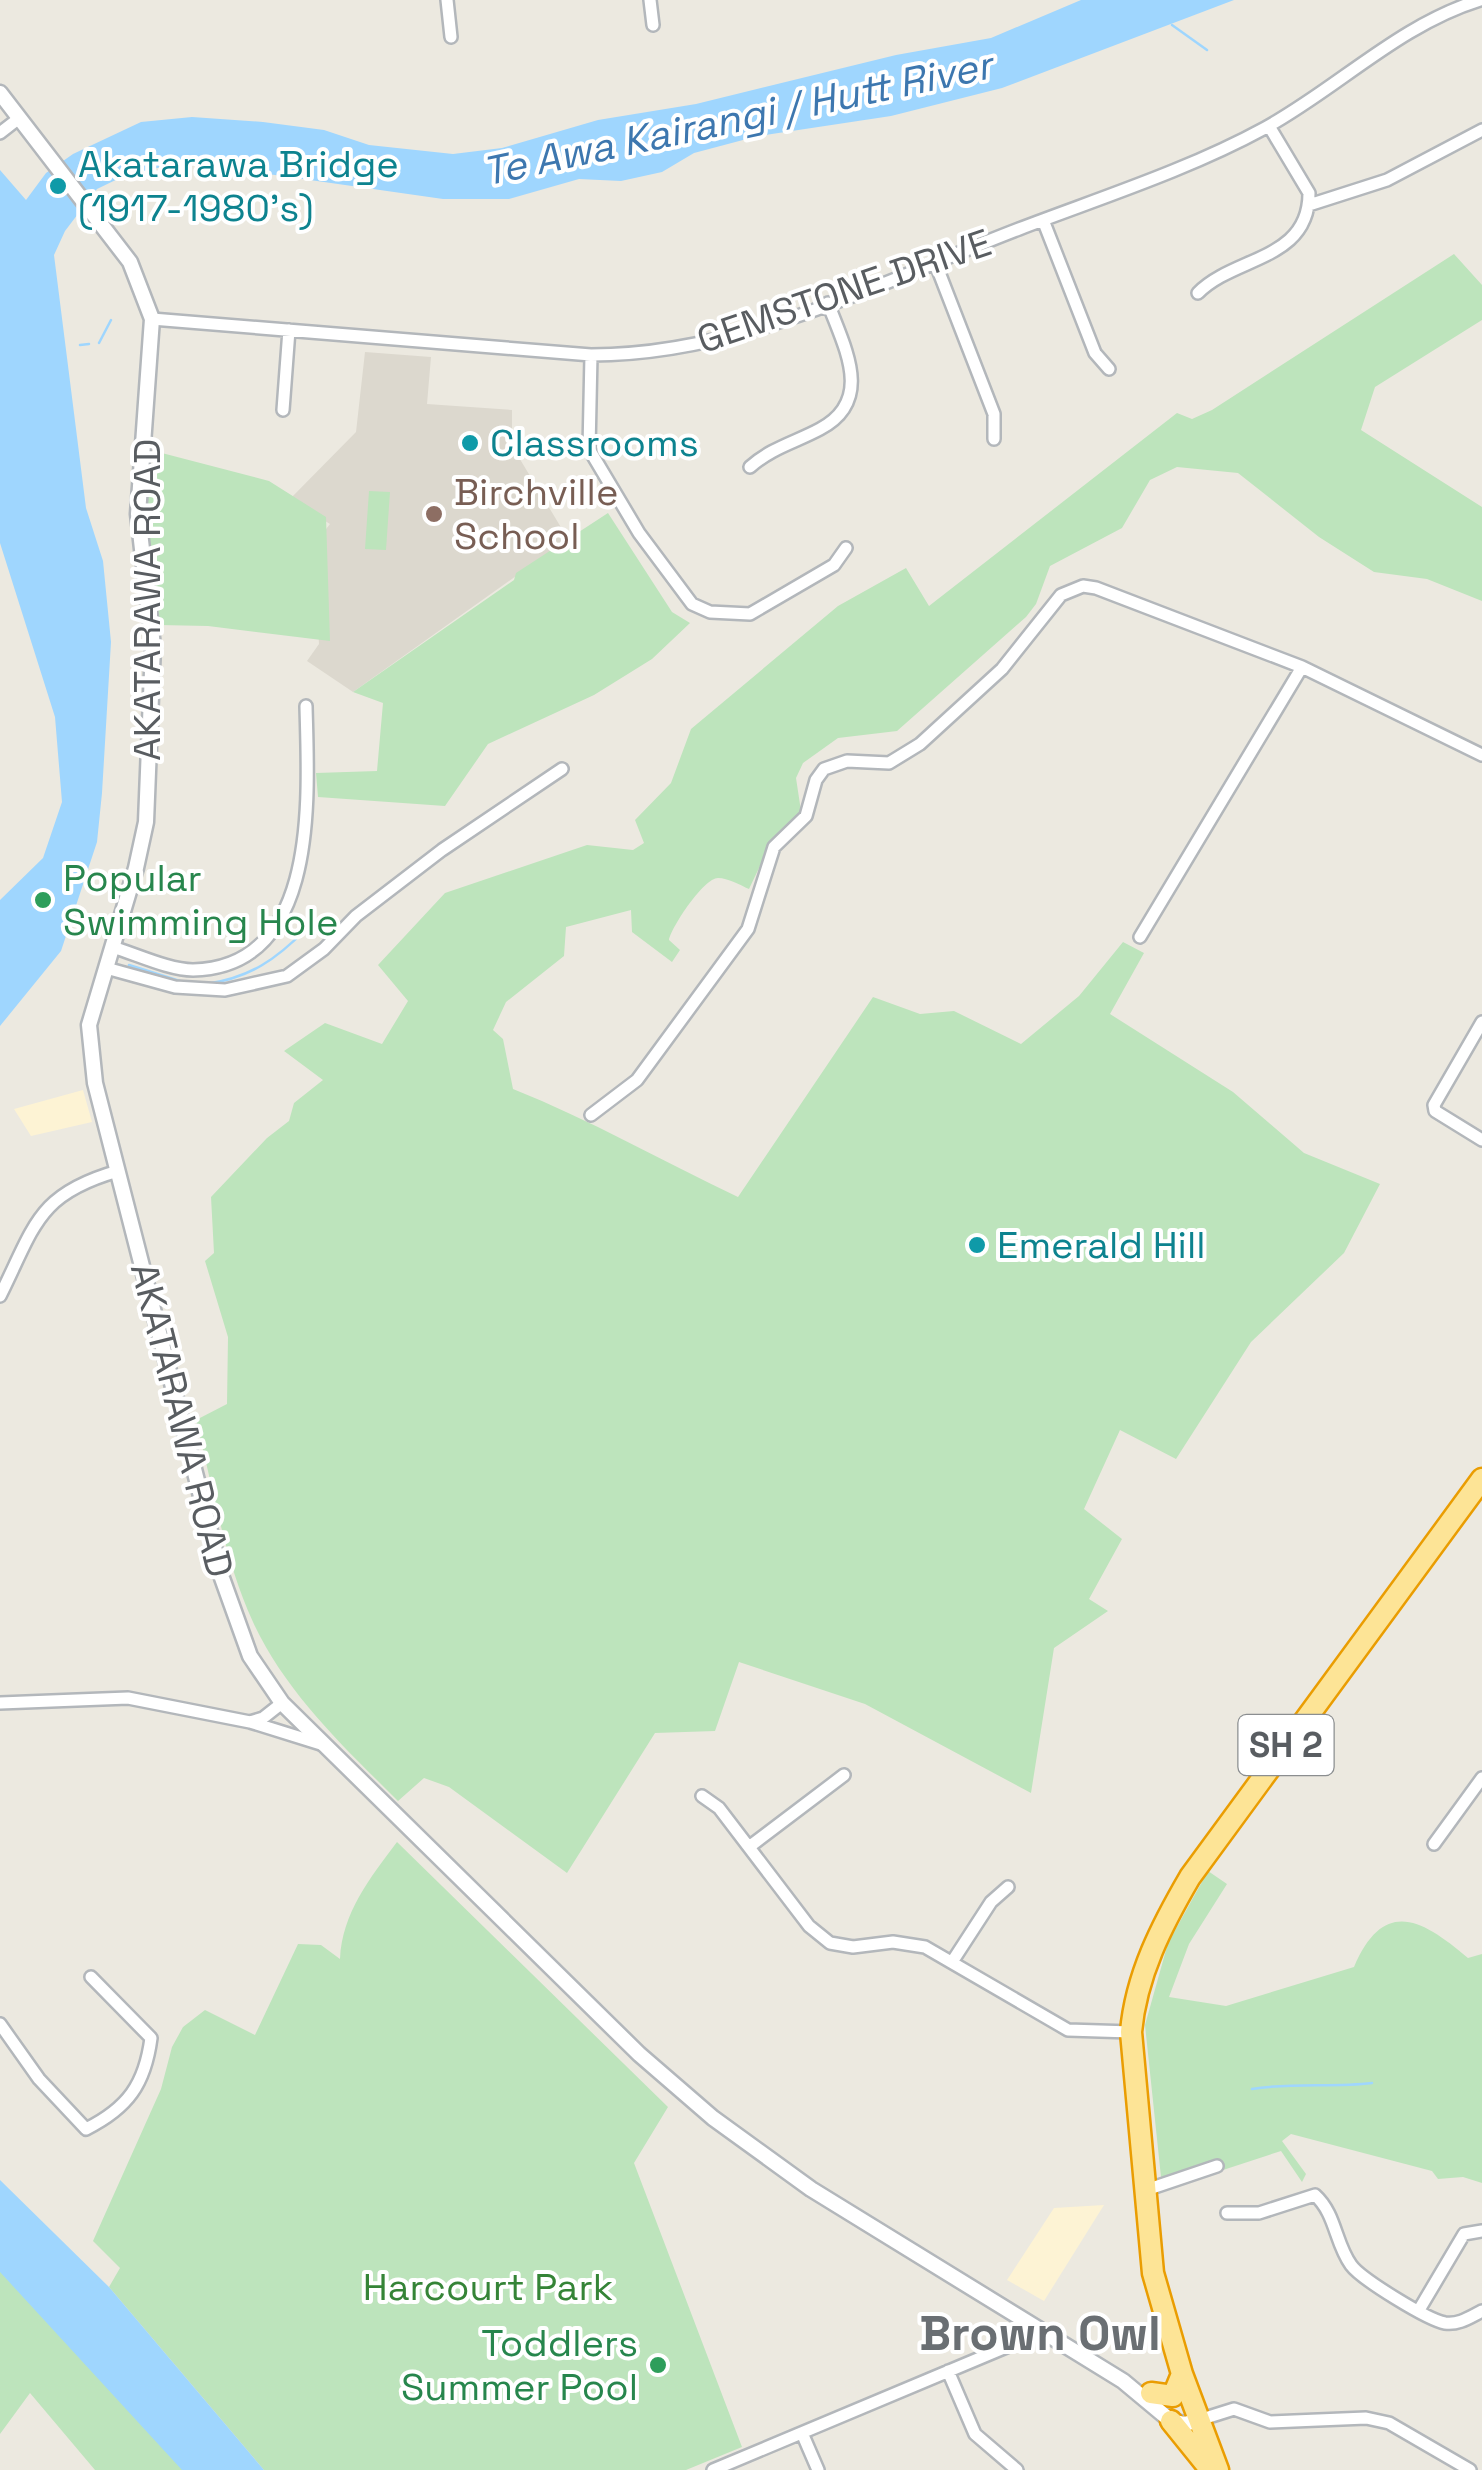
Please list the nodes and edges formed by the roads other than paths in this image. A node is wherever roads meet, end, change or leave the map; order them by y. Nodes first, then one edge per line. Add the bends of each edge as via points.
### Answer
1 (447, 0) edge
2 (650, 0) edge
3 (1480, 0) edge
4 (653, 25) dead end
5 (451, 38) dead end
6 (0, 93) edge
7 (18, 118) junction
8 (1270, 126) junction
9 (1482, 130) edge
10 (0, 133) edge
11 (1309, 204) junction
12 (1043, 220) junction
13 (935, 262) junction
14 (1198, 293) dead end
15 (828, 303) junction
16 (152, 319) junction
17 (289, 330) junction
18 (591, 355) junction
19 (1109, 368) dead end
20 (283, 410) dead end
21 (994, 439) dead end
22 (750, 467) dead end
23 (846, 548) dead end
24 (1302, 668) junction
25 (306, 706) dead end
26 (1482, 754) edge
27 (562, 770) dead end
28 (1140, 937) dead end
29 (112, 947) junction
30 (106, 968) junction
31 (1482, 1022) edge
32 (591, 1115) dead end
33 (1482, 1140) edge
34 (118, 1170) junction
35 (0, 1296) edge
36 (1482, 1480) edge
37 (0, 1703) edge
38 (282, 1703) junction
39 (250, 1722) junction
40 (328, 1746) junction
41 (844, 1775) dead end
42 (1482, 1778) edge
43 (702, 1796) dead end
44 (1434, 1844) dead end
45 (750, 1847) junction
46 (1008, 1887) dead end
47 (952, 1962) junction
48 (91, 1977) dead end
49 (0, 2024) edge
50 (1130, 2032) junction
51 (1217, 2166) dead end
52 (1143, 2191) junction
53 (1227, 2213) dead end
54 (1482, 2231) edge
55 (1420, 2310) junction
56 (1482, 2310) edge
57 (1030, 2325) junction
58 (948, 2371) junction
59 (1182, 2374) junction
60 (1130, 2386) junction
61 (1151, 2393) junction
62 (1197, 2413) junction
63 (1171, 2421) junction
64 (802, 2433) junction
65 (713, 2470) edge
66 (818, 2470) edge
67 (1017, 2470) edge
68 (1210, 2470) edge
69 (1218, 2470) edge
70 (1470, 2470) edge

1 - 5 street
2 - 4 street
3 - 8 street, GEMSTONE DRIVE via 1429,21
6 - 7 street, AKATARAWA ROAD
7 - 10 street
7 - 16 street, AKATARAWA ROAD via 106,226 141,281
8 - 11 street via 1303,179
8 - 12 street, GEMSTONE DRIVE
9 - 11 street via 1388,180
11 - 14 street via 1290,241
12 - 13 street, GEMSTONE DRIVE
12 - 19 street via 1096,353
13 - 15 street, GEMSTONE DRIVE
13 - 21 street via 994,414
15 - 18 street, GEMSTONE DRIVE via 696,346
15 - 22 street via 854,375 848,403 823,428
16 - 17 street, GEMSTONE DRIVE
16 - 29 street, AKATARAWA ROAD via 138,514 153,646 146,822
17 - 18 street, GEMSTONE DRIVE
17 - 20 street
18 - 23 street via 589,449 638,533 692,604 750,614 834,566
24 - 26 street
24 - 28 street
24 - 32 street via 1096,588 1070,590 1053,602 1002,669 920,744 889,763 848,760 824,769 806,816 774,848 748,930 637,1080
25 - 29 street via 304,849 266,942 229,964 191,970
27 - 30 street via 442,850 288,976 226,990 175,986
29 - 30 street, AKATARAWA ROAD
30 - 34 street, AKATARAWA ROAD via 89,1042
31 - 33 street via 1434,1105
34 - 35 street via 80,1182 48,1204
34 - 38 street, AKATARAWA ROAD via 231,1608 250,1656
36 - 50 highway, SH 2 via 1190,1877 1154,1946
37 - 39 street via 128,1698
38 - 39 street
38 - 40 street, AKATARAWA ROAD
39 - 40 street
40 - 57 street, AKATARAWA ROAD via 626,2041 713,2118 811,2189
41 - 45 street
42 - 44 street
43 - 45 street
45 - 47 street via 821,1938 853,1947 908,1942
46 - 47 street via 990,1902
47 - 50 street via 1068,2030
48 - 49 street via 152,2041 137,2091 86,2129 38,2079
50 - 52 highway, SH 2
51 - 52 street
52 - 59 highway, SH 2 via 1153,2273
53 - 55 street via 1260,2213 1316,2195 1357,2272
54 - 55 street via 1464,2234
55 - 56 street via 1448,2323
57 - 58 street via 1011,2345
57 - 60 street, AKATARAWA ROAD
58 - 64 street
58 - 67 street via 975,2434
59 - 61 highway via 1172,2396
59 - 62 highway, SH 2
60 - 61 street, AKATARAWA ROAD
60 - 63 street, AKATARAWA ROAD
61 - 62 street, AKATARAWA ROAD
62 - 63 street via 1185,2424
62 - 69 highway, SH 2
62 - 70 street via 1234,2409 1270,2422 1366,2418
63 - 68 highway
64 - 65 street
64 - 66 street

